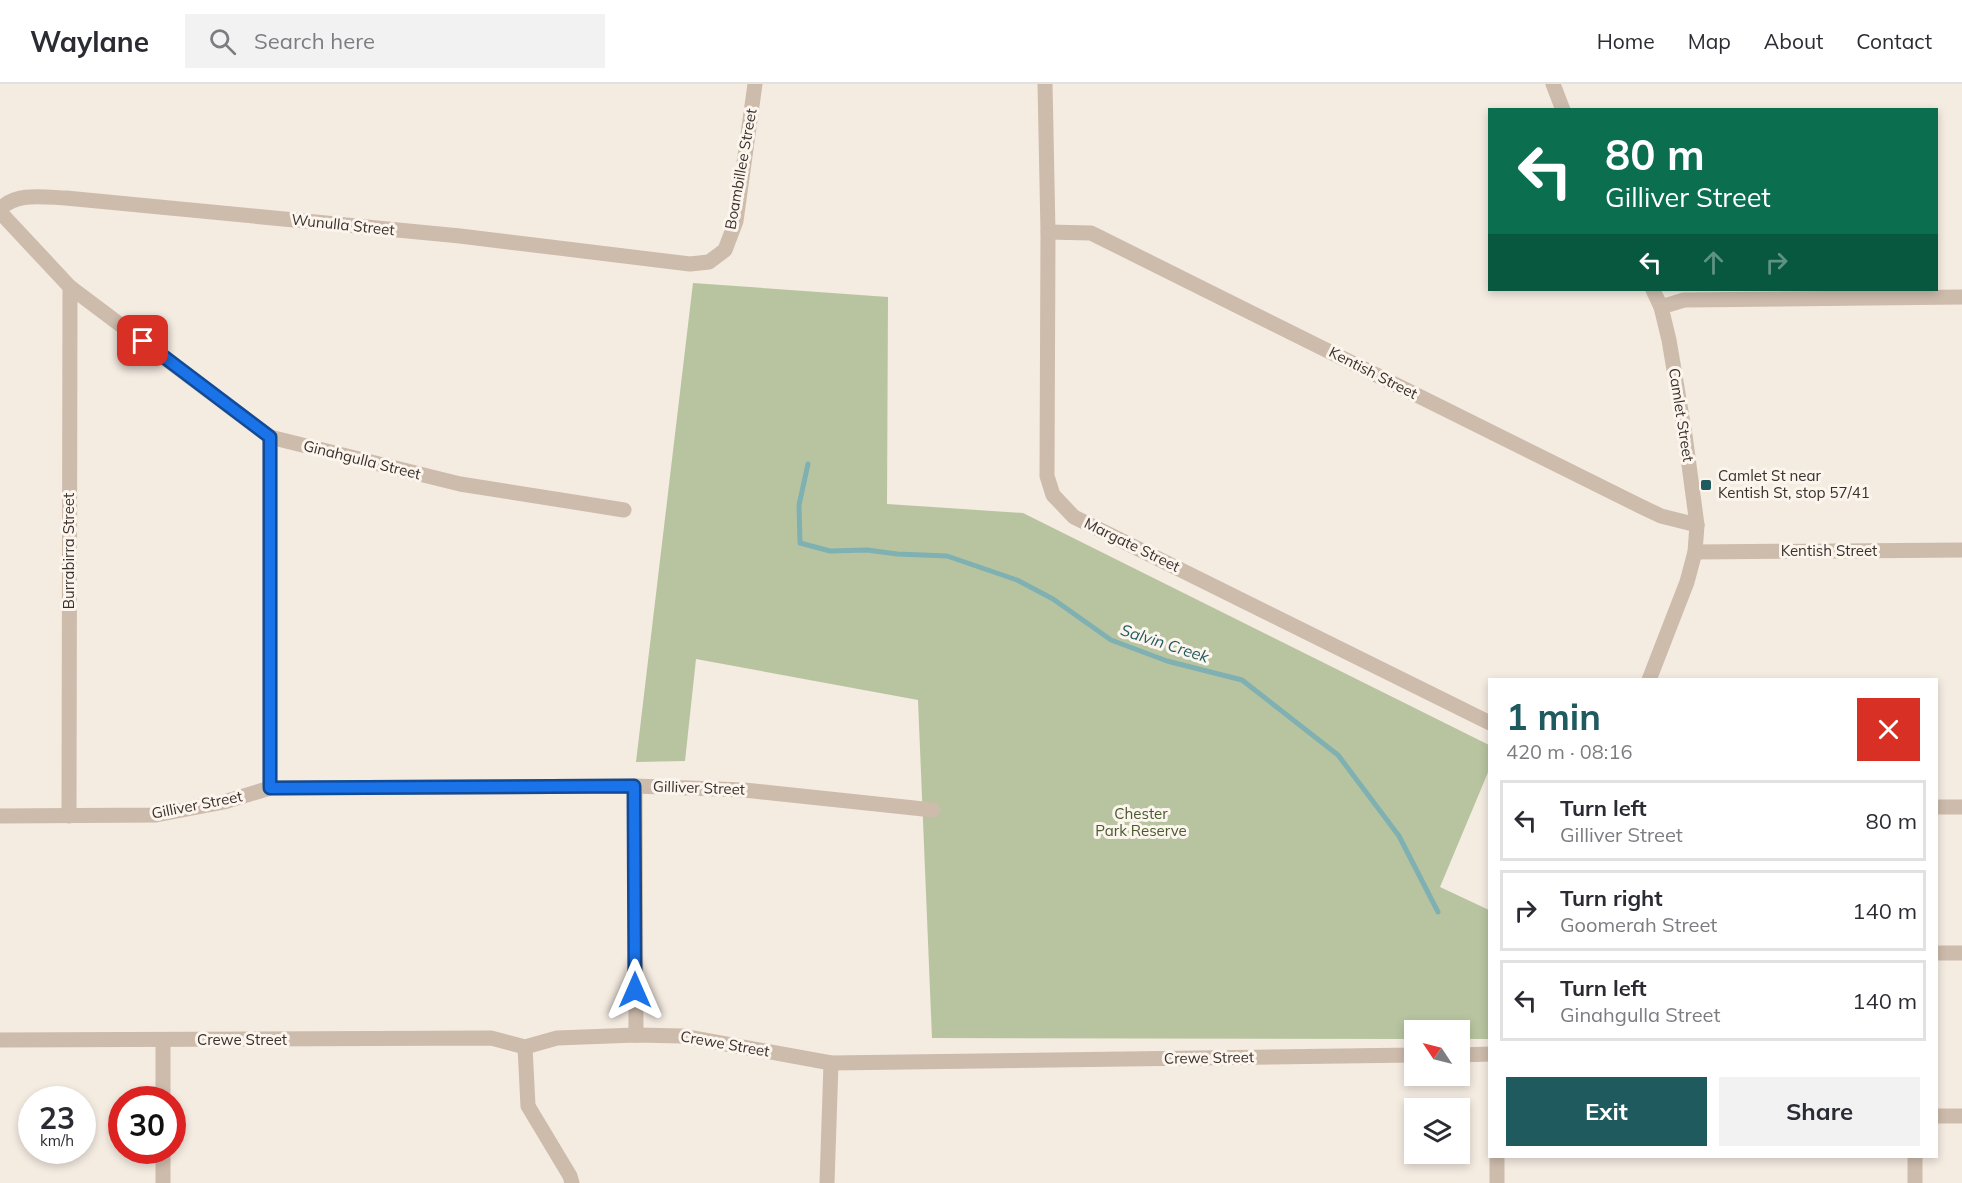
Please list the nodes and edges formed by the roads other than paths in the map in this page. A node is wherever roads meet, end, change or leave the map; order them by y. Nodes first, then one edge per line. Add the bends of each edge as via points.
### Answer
1 (755, 84) edge
2 (1045, 84) edge
3 (1553, 84) edge
4 (1562, 108) edge
5 (0, 210) edge
6 (1048, 232) junction
7 (690, 264) joint
8 (70, 286) junction
9 (1654, 291) edge
10 (1962, 297) edge
11 (1662, 307) junction
12 (270, 437) junction
13 (624, 510) dead end
14 (1697, 525) junction
15 (1962, 550) edge
16 (1695, 552) junction
17 (1649, 678) edge
18 (1488, 722) edge
19 (634, 786) junction
20 (270, 788) junction
21 (1938, 807) edge
22 (1962, 807) edge
23 (933, 810) dead end
24 (0, 816) edge
25 (69, 816) junction
26 (1938, 953) edge
27 (1962, 953) edge
28 (636, 1035) junction
29 (0, 1040) edge
30 (163, 1040) junction
31 (525, 1047) junction
32 (1470, 1054) edge
33 (1488, 1054) edge
34 (1404, 1055) edge
35 (831, 1062) junction
36 (163, 1086) edge
37 (1938, 1116) edge
38 (1962, 1116) edge
39 (1497, 1158) edge
40 (1915, 1158) edge
41 (163, 1164) edge
42 (163, 1183) edge
43 (572, 1183) edge
44 (827, 1183) edge
45 (1497, 1183) edge
46 (1915, 1183) edge

1 - 7 street, Boambillee Street via 735,221 725,250 709,262
2 - 6 street, Margate Street
3 - 4 street
5 - 7 street, Wunulla Street via 7,202 23,197 66,198 460,236
5 - 8 street, Ginahgulla Street
6 - 14 street, Kentish Street via 1091,232 1640,506
6 - 18 street, Margate Street via 1047,476 1053,495 1074,517
8 - 12 street, Ginahgulla Street
8 - 25 street, Burrabirra Street
9 - 11 street, Camlet Street
10 - 11 street via 1684,300
11 - 14 street, Camlet Street
12 - 13 street, Ginahgulla Street via 460,484
12 - 20 street
14 - 16 street, Camlet Street
15 - 16 street, Kentish Street
16 - 17 street, Camlet Street
19 - 20 street, Gilliver Street
19 - 23 street, Gilliver Street via 744,790
19 - 28 street
20 - 25 street, Gilliver Street via 224,802 156,815
21 - 22 street
24 - 25 street, Gilliver Street
26 - 27 street
28 - 31 street, Crewe Street via 557,1038
28 - 35 street, Crewe Street via 682,1036
29 - 30 street, Crewe Street
30 - 31 street, Crewe Street via 491,1038
30 - 36 street
31 - 43 street via 528,1106
32 - 33 street
34 - 35 street, Crewe Street
35 - 44 street
37 - 38 street
39 - 45 street
40 - 46 street
41 - 42 street

